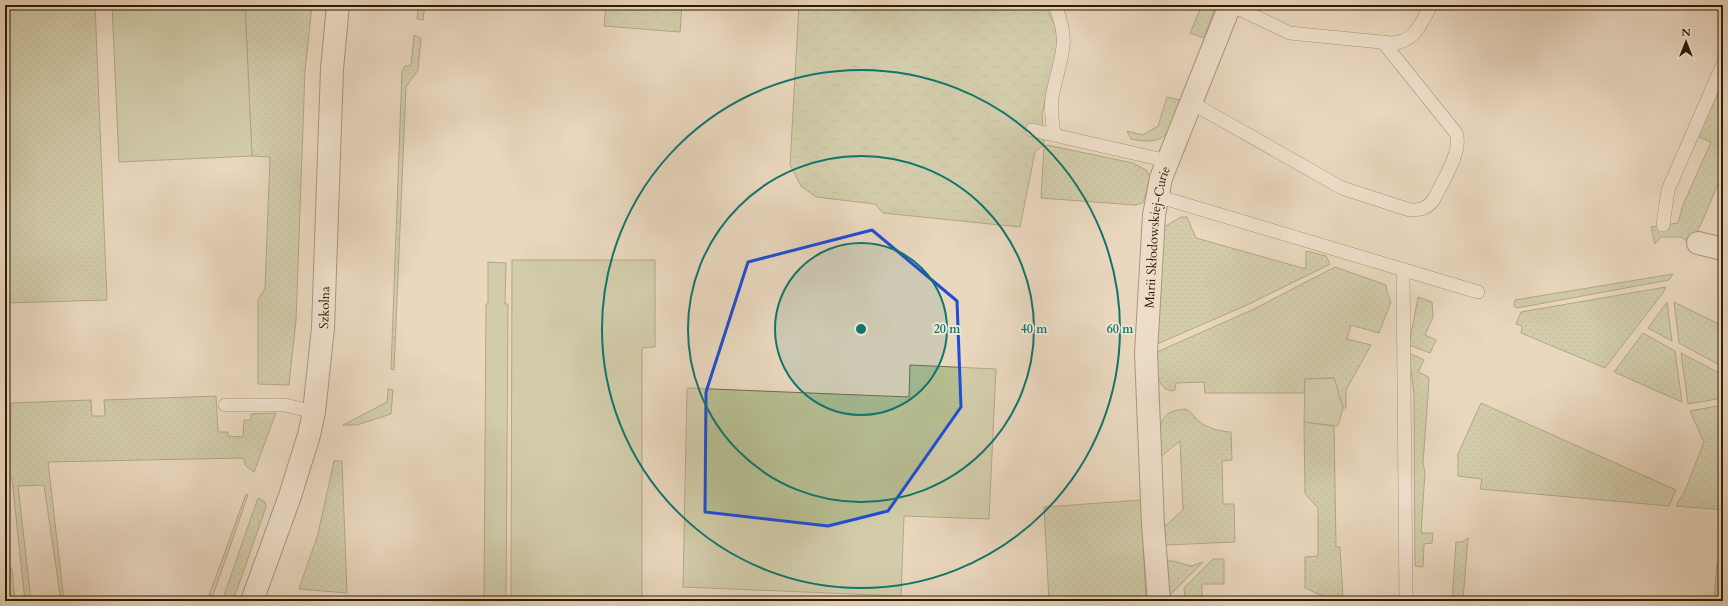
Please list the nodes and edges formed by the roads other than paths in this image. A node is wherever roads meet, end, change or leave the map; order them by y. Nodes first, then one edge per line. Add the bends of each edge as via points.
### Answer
1 (338, 5) edge
2 (1055, 5) edge
3 (1230, 5) edge
4 (1431, 5) edge
5 (1383, 42) junction
6 (1723, 64) edge
7 (1192, 103) junction
8 (1032, 130) dead end
9 (1054, 135) junction
10 (1168, 161) junction
11 (1157, 196) junction
12 (1663, 225) dead end
13 (1698, 243) dead end
14 (1723, 249) edge
15 (1403, 269) junction
16 (1478, 292) dead end
17 (225, 405) dead end
18 (314, 412) junction
19 (252, 601) edge
20 (1159, 601) edge
21 (1406, 601) edge

1 - 18 street, Szkolna via 332,69 323,328
2 - 9 lane via 1063,24 1064,43 1052,97
3 - 5 lane via 1290,33
3 - 7 street, Marii Skłodowskiej-Curie
4 - 5 lane via 1412,36 1398,43
5 - 7 lane via 1456,133 1458,139 1457,150 1434,199 1421,210 1410,210 1342,188
6 - 12 lane via 1668,190
7 - 10 street, Marii Skłodowskiej-Curie
8 - 9 lane
9 - 10 lane
10 - 11 street, Marii Skłodowskiej-Curie
11 - 15 lane
11 - 20 street, Marii Skłodowskiej-Curie via 1146,333 1152,500
13 - 14 street
15 - 16 lane
15 - 21 lane
17 - 18 lane via 285,405
18 - 19 street, Szkolna via 290,496

